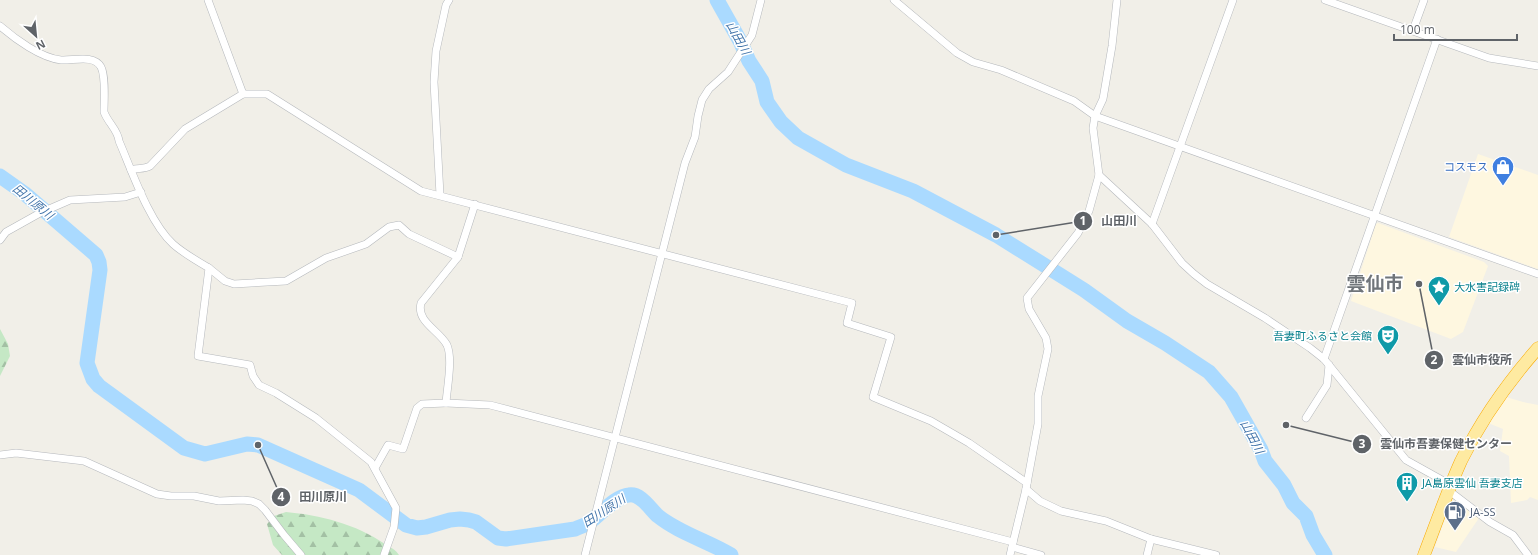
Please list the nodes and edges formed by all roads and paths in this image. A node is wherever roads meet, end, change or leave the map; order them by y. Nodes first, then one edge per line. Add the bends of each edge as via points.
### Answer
1 (208, 0) edge
2 (449, 0) edge
3 (761, 0) edge
4 (894, 0) edge
5 (1117, 0) edge
6 (1233, 0) edge
7 (1325, 0) edge
8 (1424, 0) edge
9 (0, 26) edge
10 (1413, 30) junction
11 (1437, 39) junction
12 (1538, 66) edge
13 (243, 94) junction
14 (1095, 116) junction
15 (1180, 145) junction
16 (131, 170) junction
17 (1099, 175) junction
18 (141, 192) junction
19 (440, 195) junction
20 (475, 204) junction
21 (1374, 216) junction
22 (1152, 224) junction
23 (0, 240) edge
24 (662, 254) junction
25 (458, 257) junction
26 (208, 268) junction
27 (1538, 274) edge
28 (1538, 348) edge
29 (1324, 359) junction
30 (1329, 365) junction
31 (446, 403) junction
32 (1306, 418) dead end
33 (614, 438) junction
34 (0, 455) edge
35 (375, 468) junction
36 (1027, 486) junction
37 (1450, 488) junction
38 (1151, 539) junction
39 (1012, 544) junction
40 (301, 555) edge
41 (384, 555) edge
42 (585, 555) edge
43 (1010, 555) edge
44 (1041, 555) edge
45 (1147, 555) edge
46 (1216, 555) edge
47 (1424, 555) edge
48 (1528, 555) edge

1 - 13 street
2 - 19 street via 436,51 434,82
3 - 24 street via 748,42 728,72 709,89 702,100 695,137 685,163
4 - 14 street via 957,53 973,62 1002,70 1074,101
5 - 14 street via 1103,99
6 - 15 street
7 - 10 street
8 - 10 street
9 - 16 street via 12,37 47,56 60,60 90,59 97,62 103,76 104,112 119,135
10 - 11 street
11 - 12 street via 1490,58
11 - 21 street
13 - 16 street via 185,129 150,166
13 - 19 street via 267,94 421,191
14 - 15 street
14 - 17 street via 1093,128
15 - 21 street
15 - 22 street
16 - 18 street
17 - 22 street
17 - 36 street via 1089,211 1078,233 1027,301 1028,309 1046,338 1048,349 1038,396 1038,424
18 - 23 street via 125,197 70,200 6,232
18 - 26 street via 161,231 174,245
19 - 20 street
20 - 24 street
20 - 25 street
21 - 27 street
21 - 29 street
22 - 29 street via 1182,263 1207,284 1265,318
24 - 33 street
24 - 36 street via 852,303 847,323 891,337 873,397 931,421 969,443
25 - 26 street via 409,234 399,225 389,227 366,244 326,258 286,281 234,284 225,281
25 - 31 street via 421,303 420,309 425,321 448,346 450,355
26 - 35 street via 198,356 250,365 259,385 316,418
28 - 37 highway via 1490,410
29 - 30 street
30 - 32 street via 1327,385
30 - 37 street via 1406,460
31 - 33 street via 490,406
31 - 35 street via 422,404 417,408 403,449 388,445
33 - 39 street
33 - 42 street
34 - 40 street via 16,453 84,461 157,494 252,501 266,510
35 - 41 street via 395,505 396,517
36 - 38 street via 1040,501 1049,506 1106,521
36 - 39 street
37 - 47 highway
37 - 48 street via 1490,522 1513,535
38 - 45 street
38 - 46 street
39 - 43 street
39 - 44 street

